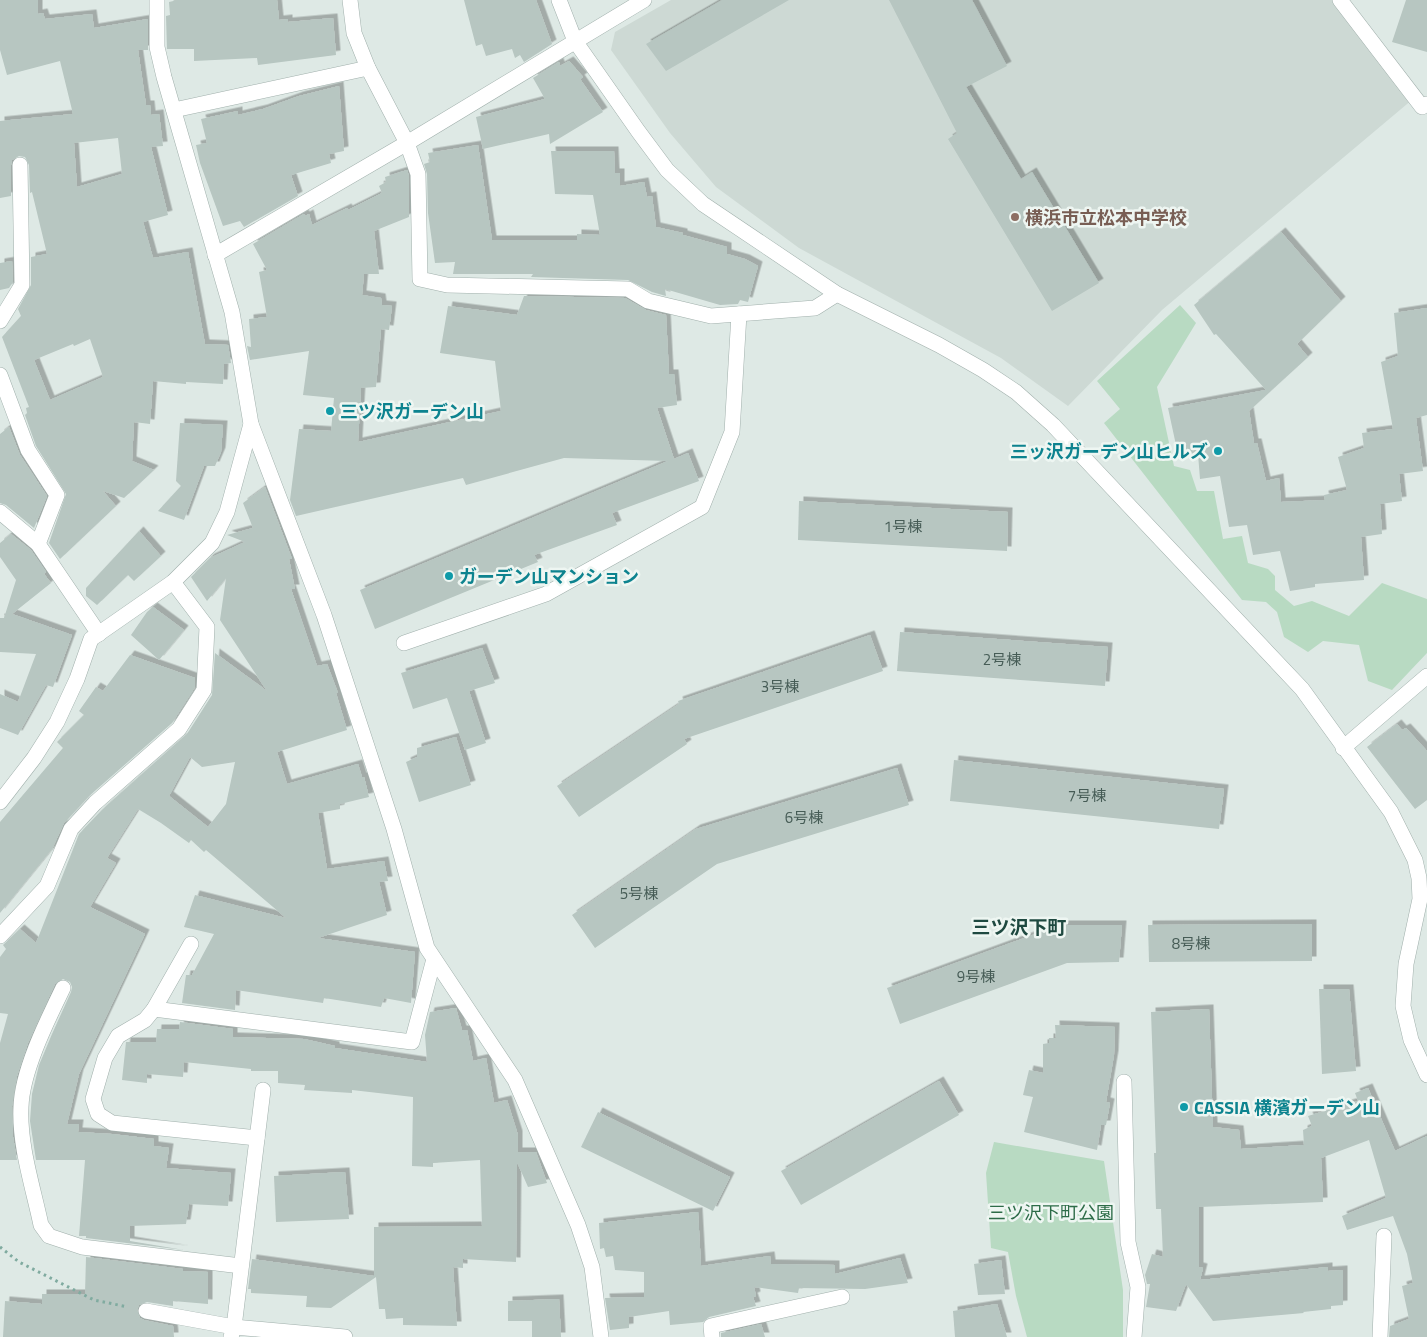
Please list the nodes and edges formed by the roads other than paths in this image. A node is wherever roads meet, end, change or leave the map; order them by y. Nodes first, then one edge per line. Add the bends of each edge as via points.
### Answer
1 (157, 0) edge
2 (350, 0) edge
3 (559, 0) edge
4 (644, 0) edge
5 (1340, 0) edge
6 (576, 40) junction
7 (368, 68) junction
8 (1427, 104) edge
9 (174, 110) junction
10 (407, 142) junction
11 (20, 165) dead end
12 (215, 255) junction
13 (837, 294) junction
14 (739, 314) junction
15 (0, 321) edge
16 (0, 374) edge
17 (251, 424) junction
18 (0, 512) edge
19 (38, 544) junction
20 (173, 582) junction
21 (99, 634) junction
22 (404, 643) dead end
23 (1427, 676) edge
24 (1343, 748) junction
25 (0, 802) edge
26 (0, 936) edge
27 (191, 944) dead end
28 (434, 959) junction
29 (63, 988) dead end
30 (154, 1009) junction
31 (1427, 1075) edge
32 (1124, 1082) dead end
33 (263, 1090) dead end
34 (257, 1138) junction
35 (1384, 1236) dead end
36 (241, 1266) junction
37 (842, 1297) dead end
38 (146, 1311) road end
39 (232, 1332) edge
40 (345, 1337) edge
41 (601, 1337) edge
42 (712, 1337) edge
43 (1134, 1337) edge
44 (1380, 1337) edge

1 - 9 street via 157,47
2 - 7 street via 354,33
3 - 6 street
4 - 6 street
5 - 8 street via 1422,107
6 - 10 street
6 - 13 street via 656,155 681,184 702,204
7 - 9 street
7 - 10 street
9 - 12 street
10 - 12 street
10 - 14 street via 418,174 420,279 447,285 628,289 648,301 711,316
11 - 15 street via 22,285
12 - 17 street via 232,312
13 - 14 street via 816,308
13 - 24 street via 983,370 1016,392 1053,425 1302,689
14 - 22 street via 732,432 702,507 546,594
16 - 19 street via 28,450 57,495
17 - 20 street via 241,467 212,543
17 - 28 street via 324,615 394,829 427,948
18 - 19 street
19 - 21 street
20 - 21 street
20 - 26 street via 207,626 204,690 179,728 71,829 46,886
21 - 25 street via 91,640 78,679 57,722
23 - 24 street
24 - 31 street via 1391,812 1415,860 1420,899 1406,964 1402,1006 1411,1040
27 - 30 street
28 - 30 street via 412,1042
28 - 41 street via 515,1080 547,1151 592,1267
29 - 36 street via 38,1044 21,1105 22,1132 40,1225 49,1236 82,1246
30 - 34 street via 145,1020 118,1036 105,1058 93,1098 98,1114 112,1123
32 - 43 street via 1128,1242 1138,1287
33 - 34 street
34 - 36 street
35 - 44 street
36 - 39 street
37 - 42 street via 711,1326
38 - 39 street
39 - 40 street

